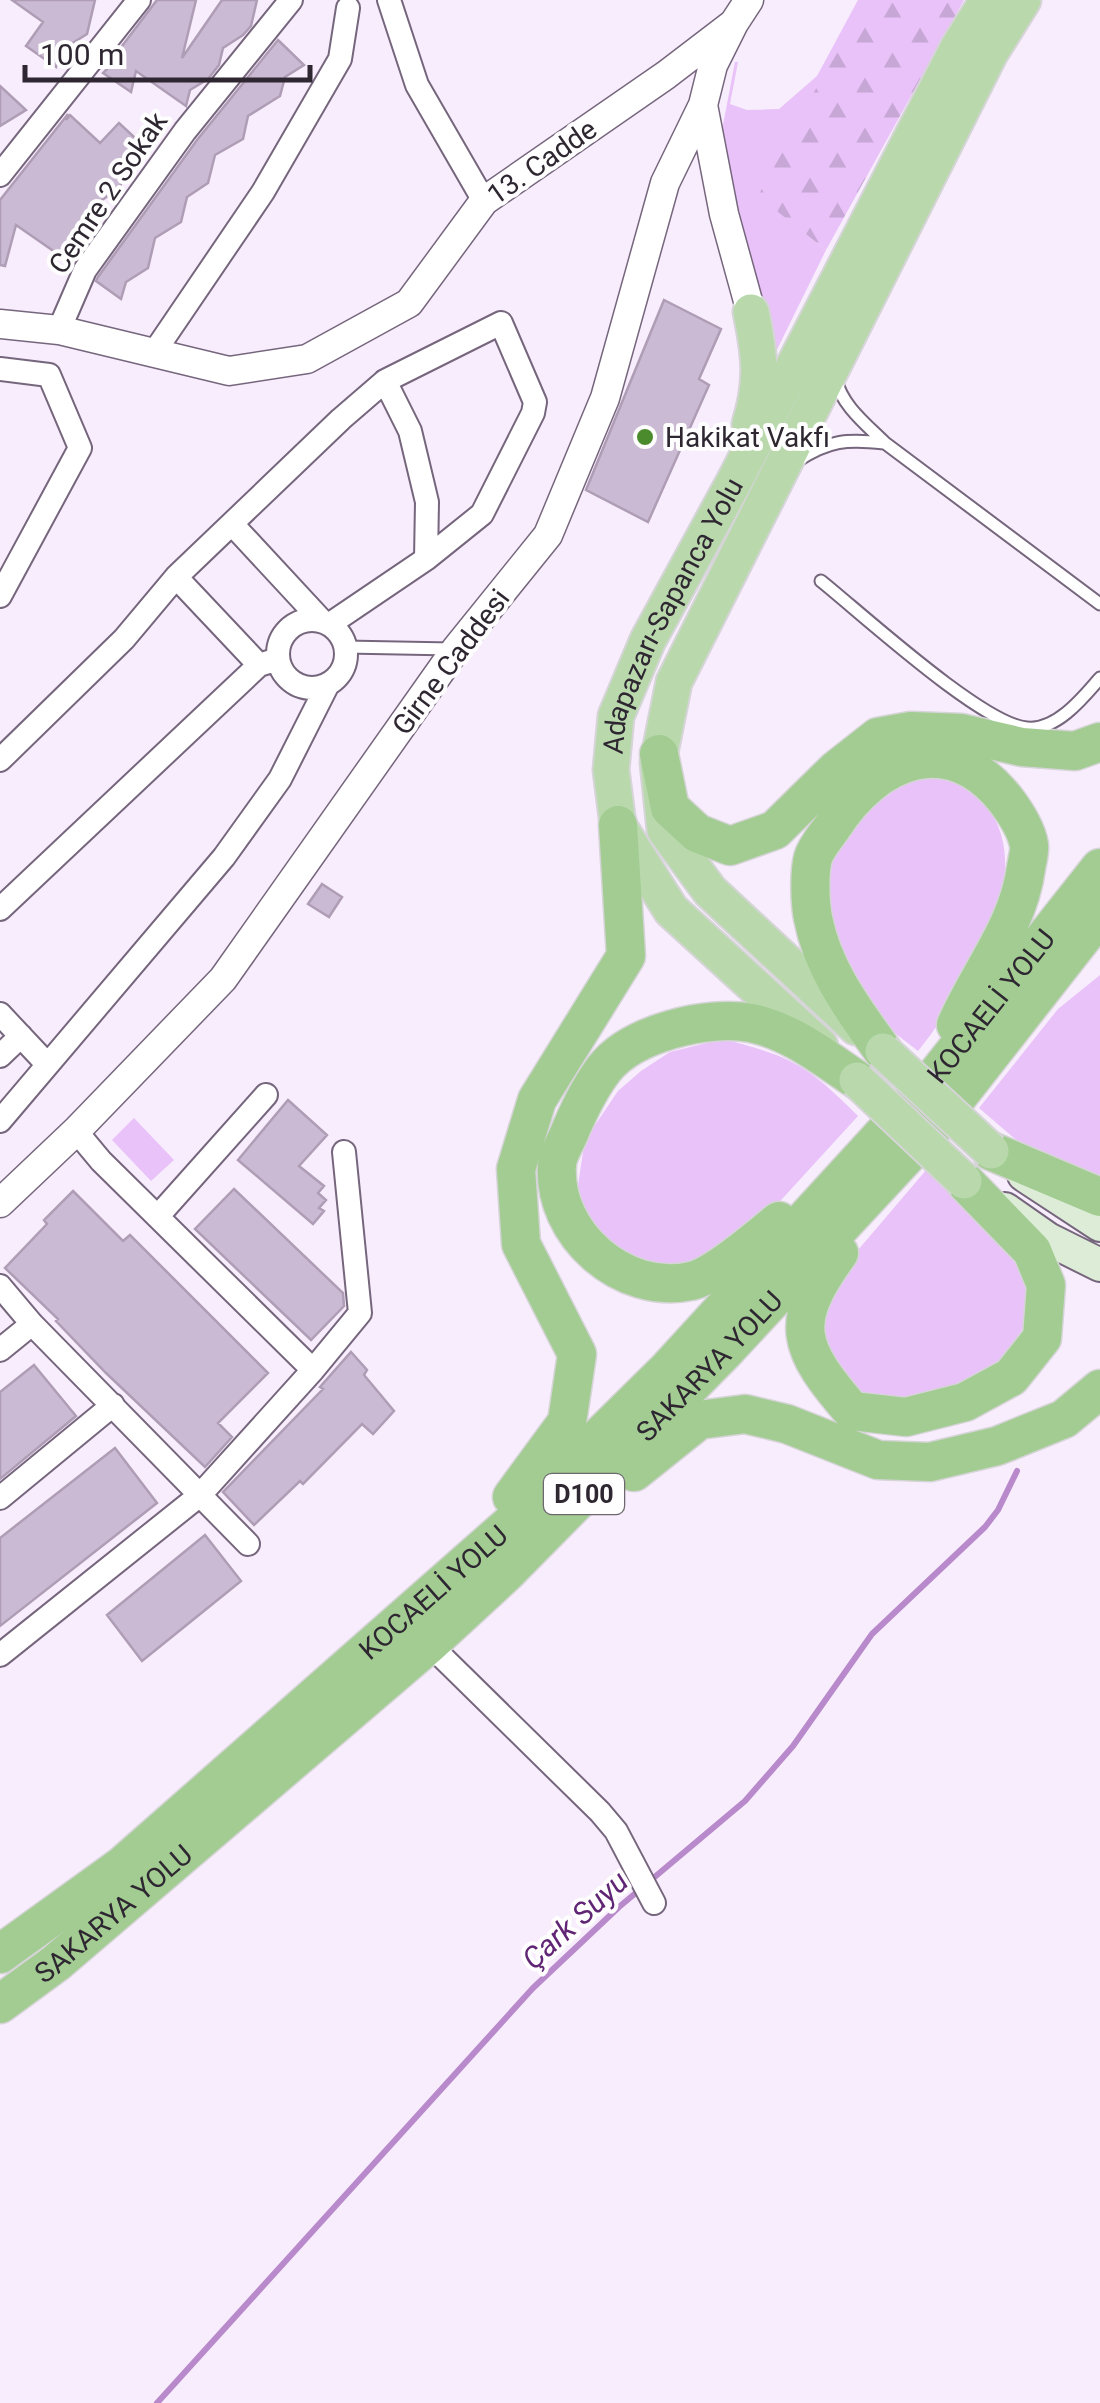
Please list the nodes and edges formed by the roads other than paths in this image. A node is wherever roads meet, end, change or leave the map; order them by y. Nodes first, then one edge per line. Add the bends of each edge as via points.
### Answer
1 (139, 0) edge
2 (290, 0) edge
3 (988, 0) edge
4 (1023, 0) edge
5 (346, 4) edge
6 (389, 5) edge
7 (742, 11) edge
8 (702, 105) junction
9 (0, 175) edge
10 (484, 201) junction
11 (750, 312) joint
12 (0, 324) edge
13 (59, 330) junction
14 (155, 352) junction
15 (835, 359) junction
16 (0, 369) edge
17 (386, 382) junction
18 (885, 443) junction
19 (734, 482) junction
20 (770, 488) junction
21 (232, 524) junction
22 (426, 559) junction
23 (176, 576) junction
24 (822, 581) dead end
25 (0, 596) edge
26 (1100, 604) edge
27 (326, 623) junction
28 (345, 647) junction
29 (456, 649) junction
30 (268, 662) junction
31 (1100, 678) edge
32 (328, 684) junction
33 (1100, 742) edge
34 (659, 754) junction
35 (0, 760) edge
36 (618, 825) junction
37 (1100, 868) edge
38 (0, 909) edge
39 (1100, 915) edge
40 (1100, 958) edge
41 (0, 1014) edge
42 (21, 1036) junction
43 (883, 1051) junction
44 (0, 1056) edge
45 (46, 1063) junction
46 (857, 1080) junction
47 (930, 1084) junction
48 (266, 1096) dead end
49 (0, 1122) edge
50 (932, 1128) junction
51 (76, 1131) junction
52 (880, 1136) junction
53 (344, 1152) dead end
54 (990, 1152) junction
55 (964, 1181) junction
56 (1100, 1196) edge
57 (0, 1203) edge
58 (158, 1216) junction
59 (1100, 1225) edge
60 (1100, 1265) edge
61 (0, 1286) edge
62 (32, 1324) junction
63 (0, 1350) edge
64 (314, 1370) junction
65 (1100, 1389) edge
66 (113, 1406) junction
67 (200, 1495) junction
68 (0, 1498) edge
69 (248, 1544) dead end
70 (506, 1573) junction
71 (429, 1644) junction
72 (0, 1655) edge
73 (287, 1720) junction
74 (654, 1903) dead end
75 (0, 1954) edge
76 (0, 2004) edge

1 - 9 street
2 - 13 street, Cemre 2 Sokak via 85,270
3 - 19 main road, Adapazarı-Sapanca Yolu
4 - 15 main road, Adapazarı-Sapanca Yolu
5 - 6 street
5 - 14 street via 340,59 263,192
6 - 10 street via 417,85
7 - 8 street, Girne Caddesi
7 - 10 street, 13. Cadde via 666,76
8 - 11 street
8 - 29 street, Girne Caddesi via 665,183 605,398 548,535
10 - 14 street, 13. Cadde via 409,303 308,359 229,371
11 - 19 main road via 760,358 758,398
12 - 13 street, 13. Cadde
13 - 14 street, 13. Cadde
15 - 18 lane via 838,390
15 - 20 main road, Adapazarı-Sapanca Yolu
16 - 25 street via 49,375 80,448
17 - 21 street
17 - 22 street via 410,431 427,502
17 - 22 street via 501,322 532,391 533,413 492,498 468,528
18 - 20 lane via 821,446
18 - 26 lane
19 - 36 main road, Adapazarı-Sapanca Yolu via 648,640 616,716 611,770
20 - 34 main road, Adapazarı-Sapanca Yolu via 674,682
21 - 23 street
21 - 27 street
22 - 27 street
23 - 30 street
23 - 35 street via 124,639
24 - 31 lane via 1001,722 1045,726 1079,703
27 - 28 street
27 - 30 street via 304,620 286,630
28 - 29 lane
28 - 32 street via 343,668
29 - 51 street, Girne Caddesi via 223,979
30 - 32 street via 306,688
30 - 38 street
32 - 45 street via 280,779 224,857
33 - 34 highway via 1075,751 961,733 878,737 775,830 730,846 698,834 670,808
34 - 43 main road, Adapazarı-Sapanca Yolu via 665,830 698,876
36 - 46 main road, Adapazarı-Sapanca Yolu via 671,910
36 - 73 highway via 626,956 537,1100 516,1169 522,1244 577,1354 567,1422 515,1494
37 - 47 highway, KOCAELİ YOLU / D100
39 - 50 highway, SAKARYA YOLU / D100
40 - 50 highway
41 - 42 street
42 - 44 street
42 - 45 street
43 - 47 highway via 835,984 813,917 813,857 852,797 890,768 926,757 964,765 993,784 1017,814 1029,846 1014,921 969,994
43 - 54 main road, Adapazarı-Sapanca Yolu, bridge
45 - 49 street
46 - 52 highway via 792,1037 749,1023 656,1033 606,1066 583,1102 557,1162 562,1212 598,1258 640,1281 693,1282 748,1247
46 - 55 main road, Adapazarı-Sapanca Yolu, bridge
47 - 52 highway, KOCAELİ YOLU / D100
48 - 58 street
50 - 55 highway via 814,1288 804,1334 820,1373 852,1411 906,1417 965,1402 1011,1377 1042,1338 1046,1285 1032,1251
50 - 70 highway, SAKARYA YOLU / D100
51 - 57 street, Girne Caddesi
51 - 58 street
52 - 73 highway, KOCAELİ YOLU / D100 via 667,1370 528,1508
53 - 64 street via 360,1312
54 - 56 highway
54 - 59 main road
55 - 60 main road via 1048,1239
58 - 64 street
61 - 62 street
62 - 63 street
62 - 66 street
64 - 67 street
65 - 70 highway via 1064,1419 997,1446 930,1462 878,1460 745,1414 699,1420
66 - 67 street
66 - 68 street
67 - 69 street
67 - 72 street
70 - 71 highway, SAKARYA YOLU / D100
71 - 74 street via 616,1831
71 - 76 highway, SAKARYA YOLU / D100 via 56,1964
73 - 75 highway, KOCAELİ YOLU / D100 via 122,1866

